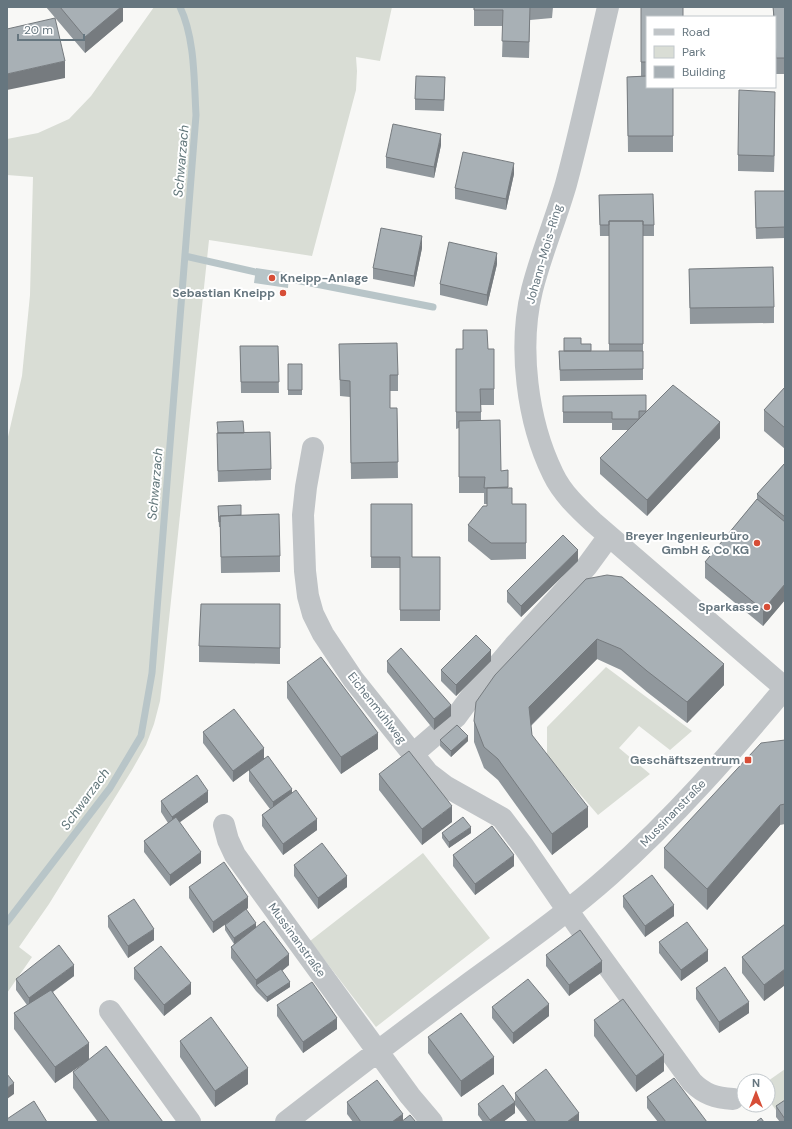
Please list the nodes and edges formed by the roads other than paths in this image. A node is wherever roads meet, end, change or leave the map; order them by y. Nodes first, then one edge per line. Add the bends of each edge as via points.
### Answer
1 (608, 7) edge
2 (314, 448) dead end
3 (609, 536) junction
4 (785, 688) edge
5 (413, 754) junction
6 (224, 825) dead end
7 (568, 910) junction
8 (110, 1011) dead end
9 (377, 1051) junction
10 (733, 1099) dead end
11 (190, 1122) edge
12 (286, 1122) edge
13 (432, 1122) edge

1 - 3 street, Johann-Mois-Ring via 576,144 532,290 525,337 530,396 544,454 553,475 570,499
2 - 5 street, Eichenmühlweg via 303,515 305,571 313,614 323,634 353,678
3 - 4 street, Johann-Mois-Ring
3 - 5 street via 587,566 456,717
4 - 7 street, Mussinanstraße via 664,826
5 - 7 street, Eichenmühlweg via 428,773 445,786 502,818
6 - 9 street, Mussinanstraße via 235,855
7 - 9 street, Mussinanstraße
7 - 10 street via 692,1082 702,1092
8 - 11 street
9 - 12 street, Mussinanstraße
9 - 13 street, Mussinanstraße

